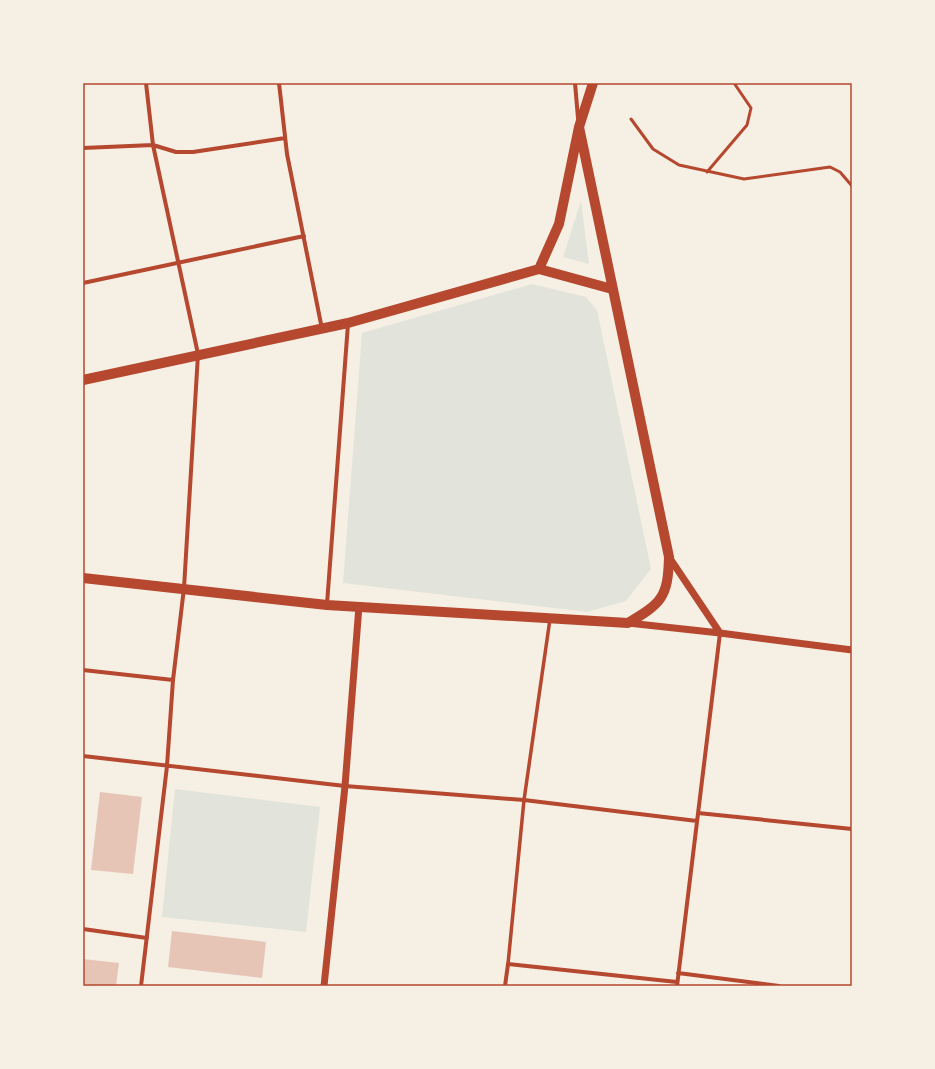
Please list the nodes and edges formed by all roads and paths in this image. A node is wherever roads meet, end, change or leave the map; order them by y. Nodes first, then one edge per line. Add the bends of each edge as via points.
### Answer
1 (146, 83) edge
2 (279, 83) edge
3 (575, 83) edge
4 (593, 83) edge
5 (734, 83) edge
6 (631, 119) dead end
7 (579, 127) junction
8 (285, 138) junction
9 (153, 146) junction
10 (83, 148) edge
11 (706, 172) junction
12 (852, 186) edge
13 (304, 236) junction
14 (178, 263) junction
15 (539, 269) junction
16 (83, 283) edge
17 (612, 290) junction
18 (348, 323) junction
19 (322, 329) junction
20 (198, 354) junction
21 (83, 380) edge
22 (670, 557) junction
23 (83, 578) edge
24 (184, 588) junction
25 (327, 604) junction
26 (360, 606) junction
27 (550, 618) junction
28 (628, 623) junction
29 (720, 633) junction
30 (852, 650) edge
31 (83, 670) edge
32 (173, 680) junction
33 (83, 756) edge
34 (167, 766) junction
35 (345, 786) junction
36 (524, 800) junction
37 (698, 813) junction
38 (697, 821) junction
39 (852, 829) edge
40 (83, 929) edge
41 (147, 938) junction
42 (508, 964) junction
43 (678, 973) junction
44 (677, 984) edge
45 (141, 986) edge
46 (324, 986) edge
47 (505, 986) edge
48 (779, 986) edge

1 - 9 street
2 - 8 street
3 - 7 street
4 - 7 main road
5 - 11 lane via 751,108 747,125
6 - 11 lane via 653,149 679,165
7 - 15 main road via 559,224
7 - 17 main road
8 - 9 street via 193,152 176,152
8 - 13 street
9 - 10 street
9 - 14 street
11 - 12 lane via 744,179 830,167 840,172
13 - 14 street
13 - 19 street
14 - 16 street
14 - 20 street
15 - 17 main road
15 - 18 main road
17 - 22 main road
18 - 19 main road
18 - 25 street
19 - 20 main road
20 - 21 main road
20 - 24 street
22 - 28 main road via 669,580 662,595 652,609
22 - 29 street
23 - 24 main road
24 - 25 main road
24 - 32 street
25 - 26 main road
26 - 27 main road
26 - 35 street
27 - 28 main road
27 - 36 street
28 - 29 street
29 - 30 street
29 - 37 street
31 - 32 street
32 - 34 street
33 - 34 street
34 - 35 street
34 - 41 street
35 - 36 street
35 - 46 street
36 - 38 street
36 - 42 street
37 - 38 street
37 - 39 street
38 - 43 street
40 - 41 street
41 - 45 street
42 - 44 street
42 - 47 street
43 - 44 street
43 - 48 street

